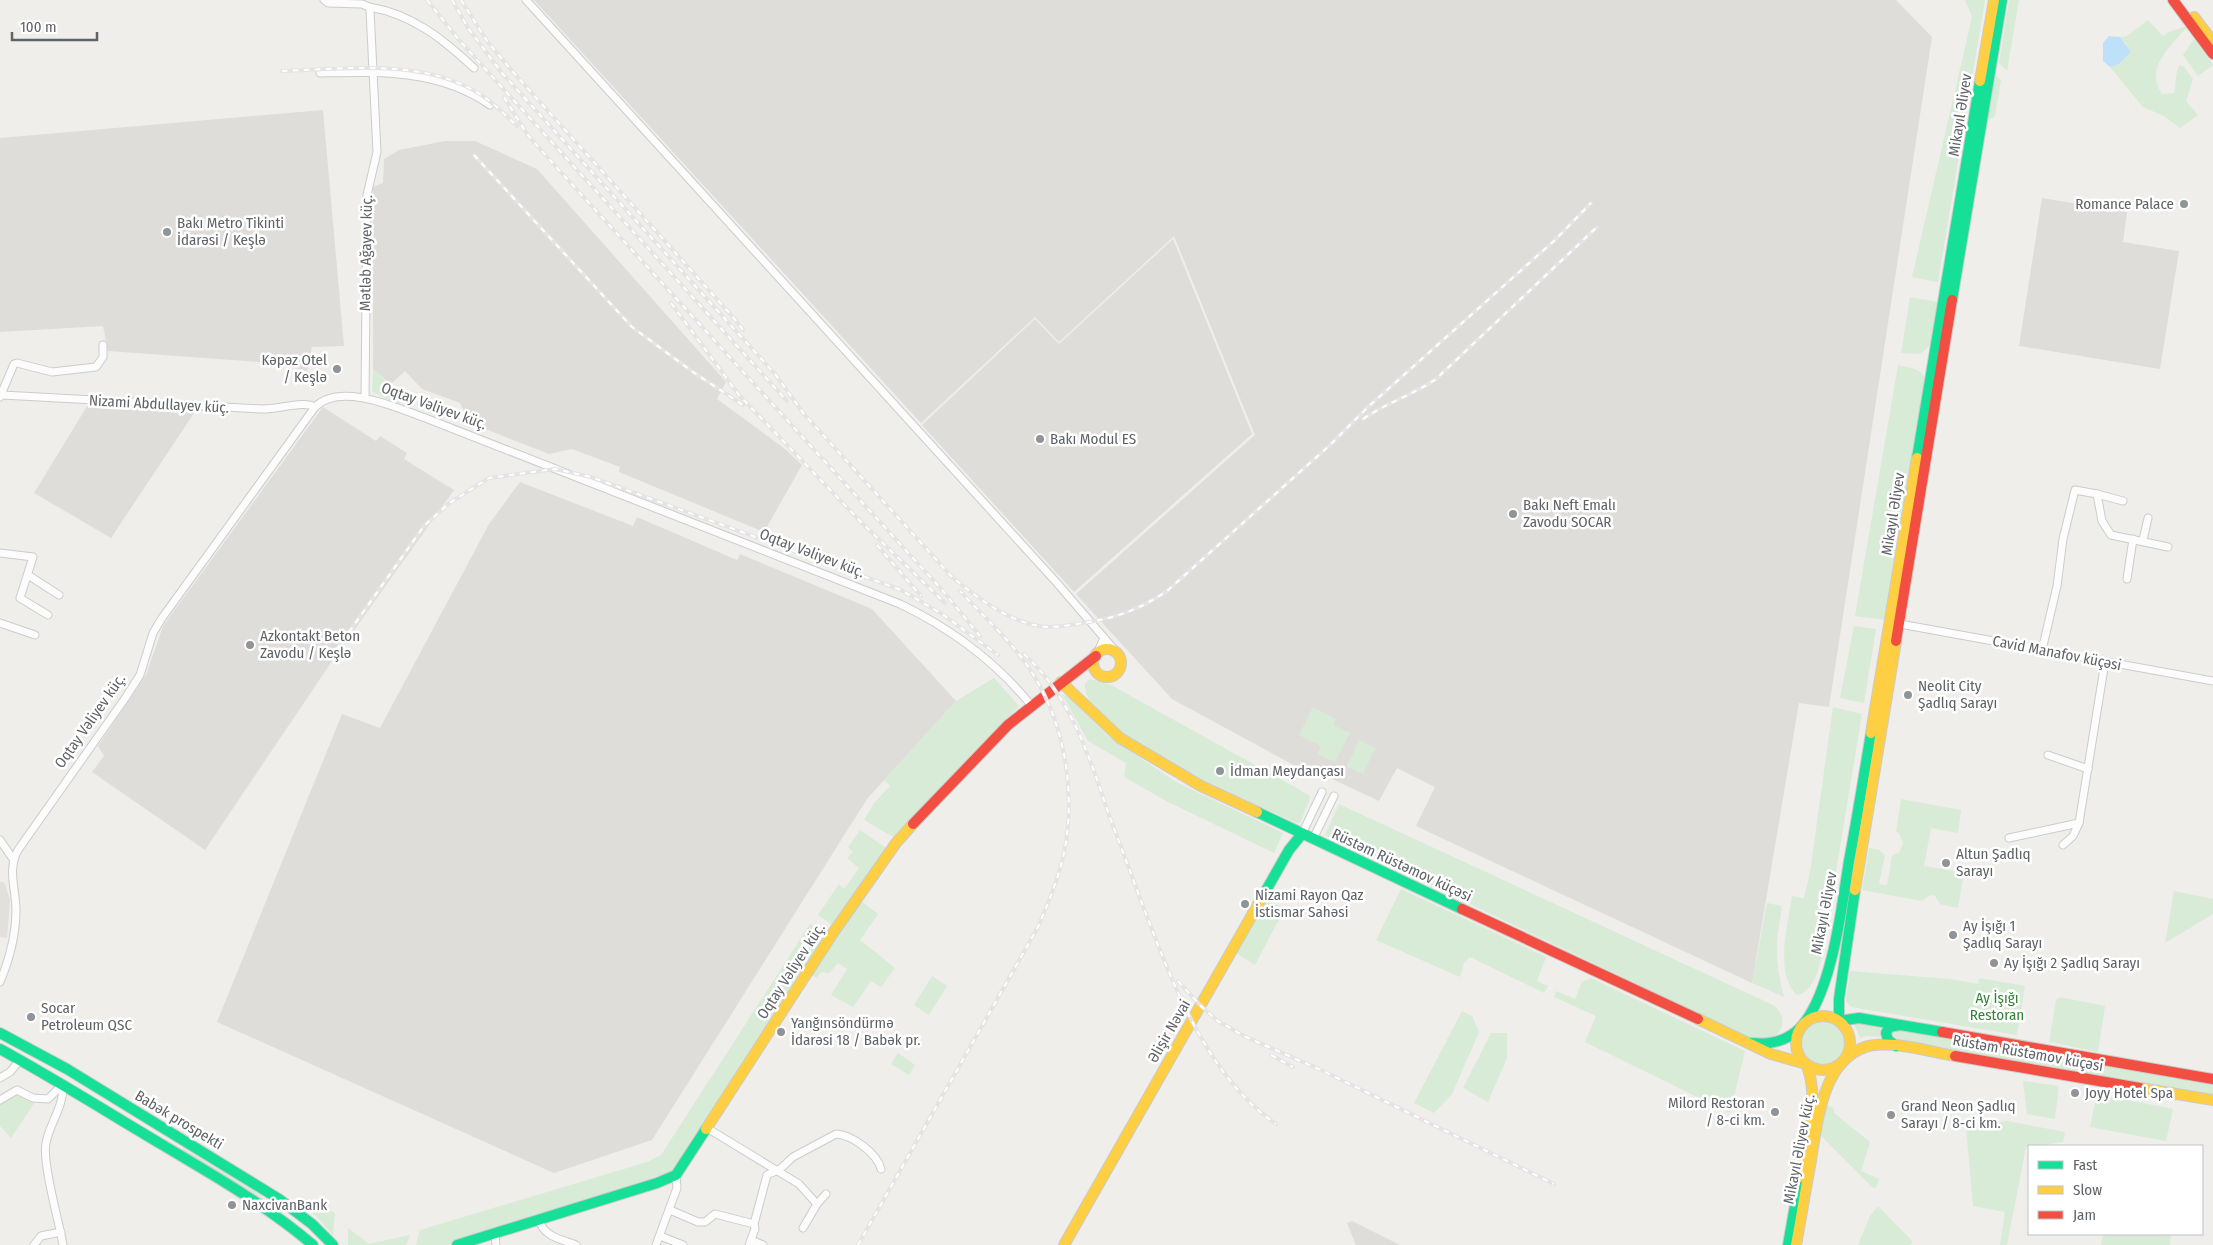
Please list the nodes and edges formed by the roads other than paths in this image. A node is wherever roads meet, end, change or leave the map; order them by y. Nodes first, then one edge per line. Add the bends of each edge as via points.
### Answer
1 (324, 0) edge
2 (526, 0) edge
3 (1994, 0) edge
4 (2002, 0) edge
5 (2173, 0) edge
6 (2181, 0) edge
7 (369, 7) junction
8 (2213, 42) edge
9 (2213, 54) edge
10 (474, 68) dead end
11 (372, 72) junction
12 (320, 73) dead end
13 (490, 105) dead end
14 (103, 345) dead end
15 (1, 396) edge
16 (365, 398) junction
17 (315, 406) junction
18 (2098, 494) junction
19 (2123, 501) dead end
20 (2148, 518) dead end
21 (2133, 538) junction
22 (2143, 540) junction
23 (2168, 547) dead end
24 (0, 553) edge
25 (28, 575) junction
26 (2127, 580) dead end
27 (60, 595) dead end
28 (48, 615) dead end
29 (0, 623) edge
30 (1900, 624) junction
31 (35, 635) dead end
32 (1104, 638) junction
33 (2042, 650) junction
34 (1118, 654) junction
35 (1096, 656) junction
36 (2105, 662) junction
37 (2213, 681) edge
38 (1061, 682) junction
39 (1031, 705) junction
40 (2048, 755) dead end
41 (2088, 769) junction
42 (1322, 792) dead end
43 (1334, 796) dead end
44 (2079, 823) junction
45 (1302, 834) junction
46 (2009, 838) dead end
47 (1313, 839) junction
48 (0, 840) edge
49 (2063, 845) dead end
50 (13, 859) junction
51 (0, 982) edge
52 (1839, 999) junction
53 (1859, 1018) junction
54 (1839, 1021) junction
55 (1900, 1025) junction
56 (1801, 1027) junction
57 (0, 1032) edge
58 (1751, 1043) junction
59 (1896, 1046) junction
60 (0, 1049) edge
61 (20, 1060) junction
62 (1842, 1062) junction
63 (1806, 1064) junction
64 (0, 1078) edge
65 (2213, 1079) edge
66 (63, 1084) junction
67 (0, 1100) edge
68 (2213, 1100) edge
69 (128, 1106) junction
70 (99, 1107) junction
71 (707, 1128) junction
72 (881, 1169) dead end
73 (775, 1171) junction
74 (676, 1175) junction
75 (236, 1190) junction
76 (826, 1194) dead end
77 (279, 1199) junction
78 (817, 1204) junction
79 (670, 1210) junction
80 (539, 1220) junction
81 (754, 1224) junction
82 (803, 1228) dead end
83 (61, 1232) junction
84 (495, 1234) junction
85 (660, 1236) junction
86 (750, 1243) edge
87 (34, 1245) edge
88 (63, 1245) edge
89 (313, 1245) edge
90 (333, 1245) edge
91 (457, 1245) edge
92 (496, 1245) edge
93 (576, 1245) edge
94 (656, 1245) edge
95 (683, 1245) edge
96 (763, 1245) edge
97 (1064, 1245) edge
98 (1788, 1245) edge
99 (1796, 1245) edge

1 - 7 street
2 - 32 street
3 - 56 main road, Mikayıl Əliyev via 1836,941 1821,987
4 - 30 main road, Mikayıl Əliyev
5 - 9 main road
6 - 8 main road
7 - 10 street via 412,20 450,46
7 - 11 street, Mətləb Ağayev küç.
11 - 12 street
11 - 13 street via 438,80 474,94
11 - 16 street, Mətləb Ağayev küç. via 377,152 366,195
14 - 15 street via 104,357 96,367 60,372 14,364
15 - 17 street, Nizami Abdullayev küç. via 261,410 306,403
16 - 17 street, Oqtay Vəliyev küç. via 331,398
16 - 39 street, Oqtay Vəliyev küç. via 466,433 900,604 950,633 991,664
17 - 50 street, Oqtay Vəliyev küç. via 162,618 131,690
18 - 19 street
18 - 21 street via 2102,521 2108,532
18 - 33 street via 2075,490
20 - 22 street
21 - 22 street
21 - 26 street
22 - 23 street
24 - 25 street via 33,557
25 - 27 street
25 - 28 street via 20,598
29 - 31 street
30 - 33 street, Cavid Manafov küçəsi
30 - 52 main road, Mikayıl Əliyev
32 - 34 street
32 - 35 street
33 - 36 street, Cavid Manafov küçəsi
34 - 35 main road via 1109,649
34 - 35 main road via 1120,669 1106,677 1094,666
35 - 38 main road, Oqtay Vəliyev küç.
36 - 37 street, Cavid Manafov küçəsi
36 - 41 street
38 - 39 main road, Oqtay Vəliyev küç.
38 - 45 main road, Rüstəm Rüstəmov küçəsi via 1114,734 1134,748 1201,786
39 - 71 main road, Oqtay Vəliyev küç. via 961,772 896,843 833,933
40 - 41 street
41 - 44 street
42 - 45 street
43 - 47 street
44 - 46 street
44 - 49 street via 2073,836
45 - 47 main road, Rüstəm Rüstəmov küçəsi
45 - 97 main road, Əlişir Nəvai
47 - 58 main road, Rüstəm Rüstəmov küçəsi
48 - 50 street
50 - 51 street via 14,942
52 - 53 main road via 1843,1009
52 - 54 main road, Mikayıl Əliyev
53 - 54 main road, Rüstəm Rüstəmov küçəsi
53 - 55 main road, Rüstəm Rüstəmov küçəsi
54 - 56 main road via 1816,1017
54 - 62 main road via 1850,1041 1847,1056
55 - 59 main road via 1889,1027 1886,1033 1888,1040
55 - 65 main road, Rüstəm Rüstəmov küçəsi
56 - 58 main road via 1774,1043
56 - 63 main road via 1796,1042 1800,1058
57 - 69 main road, Babək prospekti
58 - 63 main road, Rüstəm Rüstəmov küçəsi via 1771,1054
59 - 62 main road, Rüstəm Rüstəmov küçəsi via 1871,1044
59 - 68 main road, Rüstəm Rüstəmov küçəsi
60 - 61 main road, Babək prospekti
61 - 64 street
61 - 66 main road, Babək prospekti
62 - 63 main road via 1824,1070
62 - 99 main road, Mikayıl Əliyev küç. via 1822,1098
63 - 98 main road via 1814,1096
66 - 67 street via 48,1099 33,1098 16,1090
66 - 70 main road, Babək prospekti
66 - 83 street via 62,1102 49,1130 45,1154
69 - 70 main road via 159,1130 158,1135 151,1135
69 - 77 main road, Babək prospekti
70 - 75 main road, Babək prospekti
71 - 73 street
71 - 74 main road, Oqtay Vəliyev küç.
72 - 73 street via 876,1156 848,1137 836,1134
73 - 78 street via 799,1184
73 - 81 street via 765,1179
74 - 79 street via 677,1188
74 - 80 main road
75 - 77 main road via 179,1152 178,1145
75 - 89 main road, Babək prospekti via 290,1225
76 - 78 street
77 - 90 main road, Babək prospekti
78 - 82 street
79 - 81 street via 698,1222 705,1222 716,1214
79 - 85 street
80 - 84 main road
80 - 93 street via 543,1231
81 - 86 street
83 - 87 street via 41,1236
83 - 88 street
84 - 91 main road
84 - 92 street
85 - 94 street
85 - 95 street
86 - 96 street

